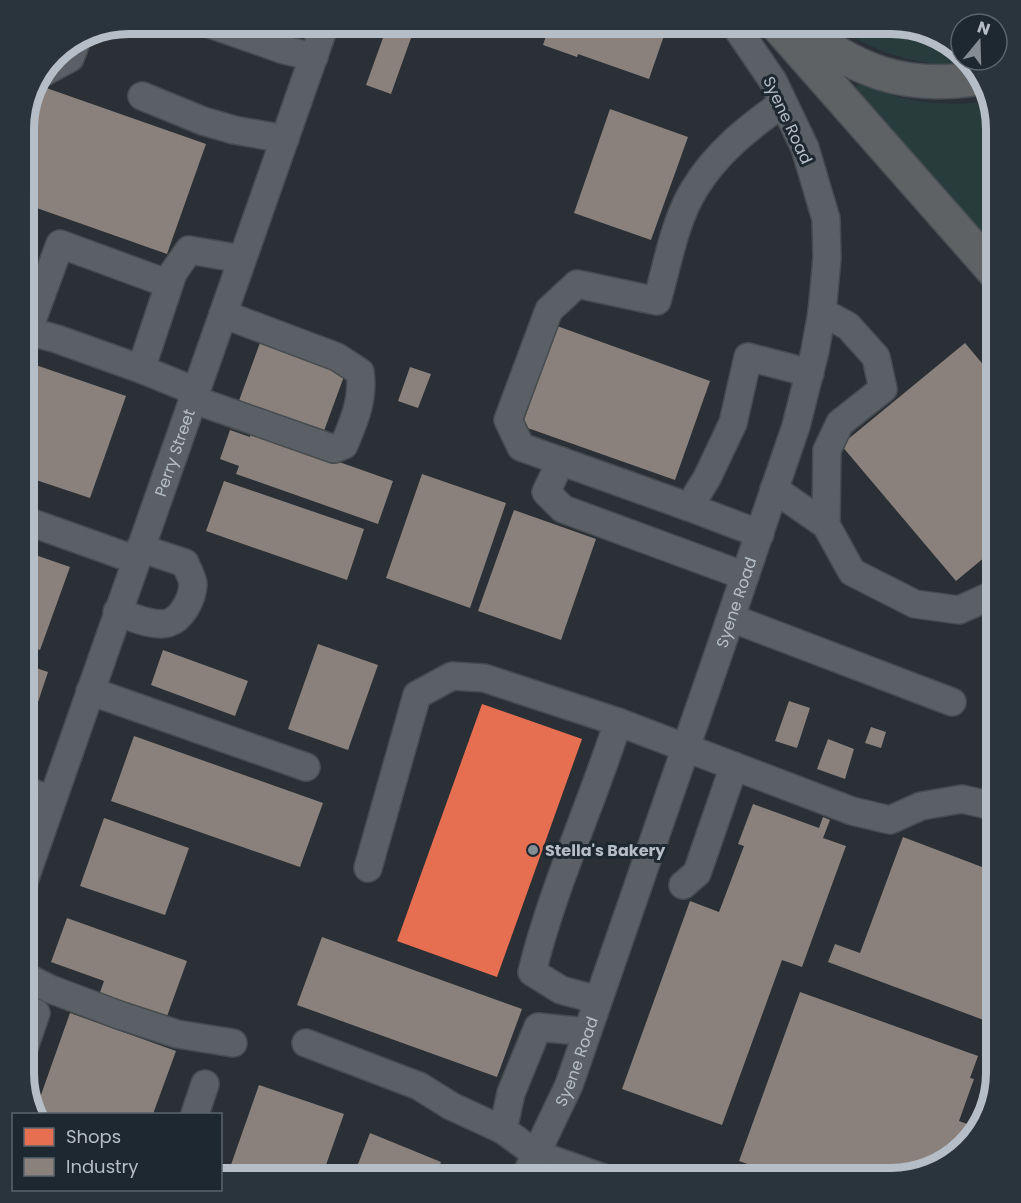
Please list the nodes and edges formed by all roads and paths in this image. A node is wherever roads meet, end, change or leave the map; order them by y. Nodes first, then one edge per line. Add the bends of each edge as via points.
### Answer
1 (239, 34) edge
2 (322, 34) edge
3 (741, 35) edge
4 (786, 35) edge
5 (809, 35) edge
6 (314, 57) junction
7 (972, 79) edge
8 (142, 96) dead end
9 (783, 103) junction
10 (285, 140) junction
11 (242, 259) junction
12 (986, 262) edge
13 (169, 284) junction
14 (35, 308) edge
15 (822, 312) junction
16 (223, 314) junction
17 (35, 333) edge
18 (141, 369) junction
19 (810, 373) junction
20 (194, 395) junction
21 (561, 461) junction
22 (774, 489) junction
23 (689, 507) junction
24 (35, 523) edge
25 (826, 525) junction
26 (759, 534) junction
27 (138, 554) junction
28 (745, 576) junction
29 (986, 598) edge
30 (117, 612) junction
31 (731, 618) junction
32 (90, 691) junction
33 (952, 702) dead end
34 (618, 722) junction
35 (686, 748) junction
36 (734, 766) junction
37 (306, 767) dead end
38 (34, 794) edge
39 (52, 800) junction
40 (986, 804) edge
41 (34, 851) edge
42 (368, 868) dead end
43 (643, 873) junction
44 (34, 980) edge
45 (598, 1000) junction
46 (587, 1032) junction
47 (233, 1043) dead end
48 (306, 1043) dead end
49 (205, 1084) dead end
50 (195, 1113) edge
51 (503, 1130) junction
52 (536, 1154) junction
53 (529, 1168) edge
54 (575, 1168) edge

1 - 6 street
2 - 6 street, Perry Street
3 - 9 street, Syene Road
4 - 12 highway
5 - 7 highway via 871,71 911,81
6 - 10 street, Perry Street
8 - 10 street via 203,121
9 - 15 street, Syene Road via 805,148 826,219
9 - 21 street via 746,129 694,189 675,234 657,301 577,284 549,310 508,420 521,447
10 - 11 street, Perry Street
11 - 13 street via 189,250
11 - 16 street, Perry Street
13 - 14 street via 60,244
13 - 18 street
15 - 19 street, Syene Road
15 - 25 street via 848,326 876,357 883,389 840,423 827,450
16 - 20 street, Perry Street
16 - 20 street via 337,357 360,372 358,412 344,445 334,449
17 - 18 street
18 - 20 street
19 - 22 street, Syene Road
19 - 23 street via 748,357 733,423
20 - 27 street, Perry Street
21 - 23 street
21 - 28 street via 546,492 563,509
22 - 25 street
22 - 26 street, Syene Road
23 - 26 street
24 - 27 street
25 - 29 street via 852,572 915,604 959,609
26 - 28 street, Syene Road
27 - 30 street, Perry Street
27 - 30 street via 185,563 193,584 189,603 167,624
28 - 31 street, Syene Road
30 - 32 street, Perry Street
31 - 33 street
31 - 35 street, Syene Road
32 - 37 street
32 - 39 street, Perry Street
34 - 35 street
34 - 42 street via 484,678 452,676 417,696
34 - 45 street via 543,929 532,972 561,990
35 - 36 street
35 - 43 street, Syene Road
36 - 40 street via 852,811 890,820 921,806 962,799
36 - 43 street via 697,873 681,892
38 - 39 street
39 - 41 street, Perry Street
43 - 45 street, Syene Road
44 - 47 street via 167,1031
45 - 46 street, Syene Road
46 - 51 street via 538,1027 511,1093
46 - 52 street, Syene Road via 569,1085
48 - 51 street via 419,1086
49 - 50 street
51 - 52 street
52 - 53 street, Syene Road
52 - 54 street

